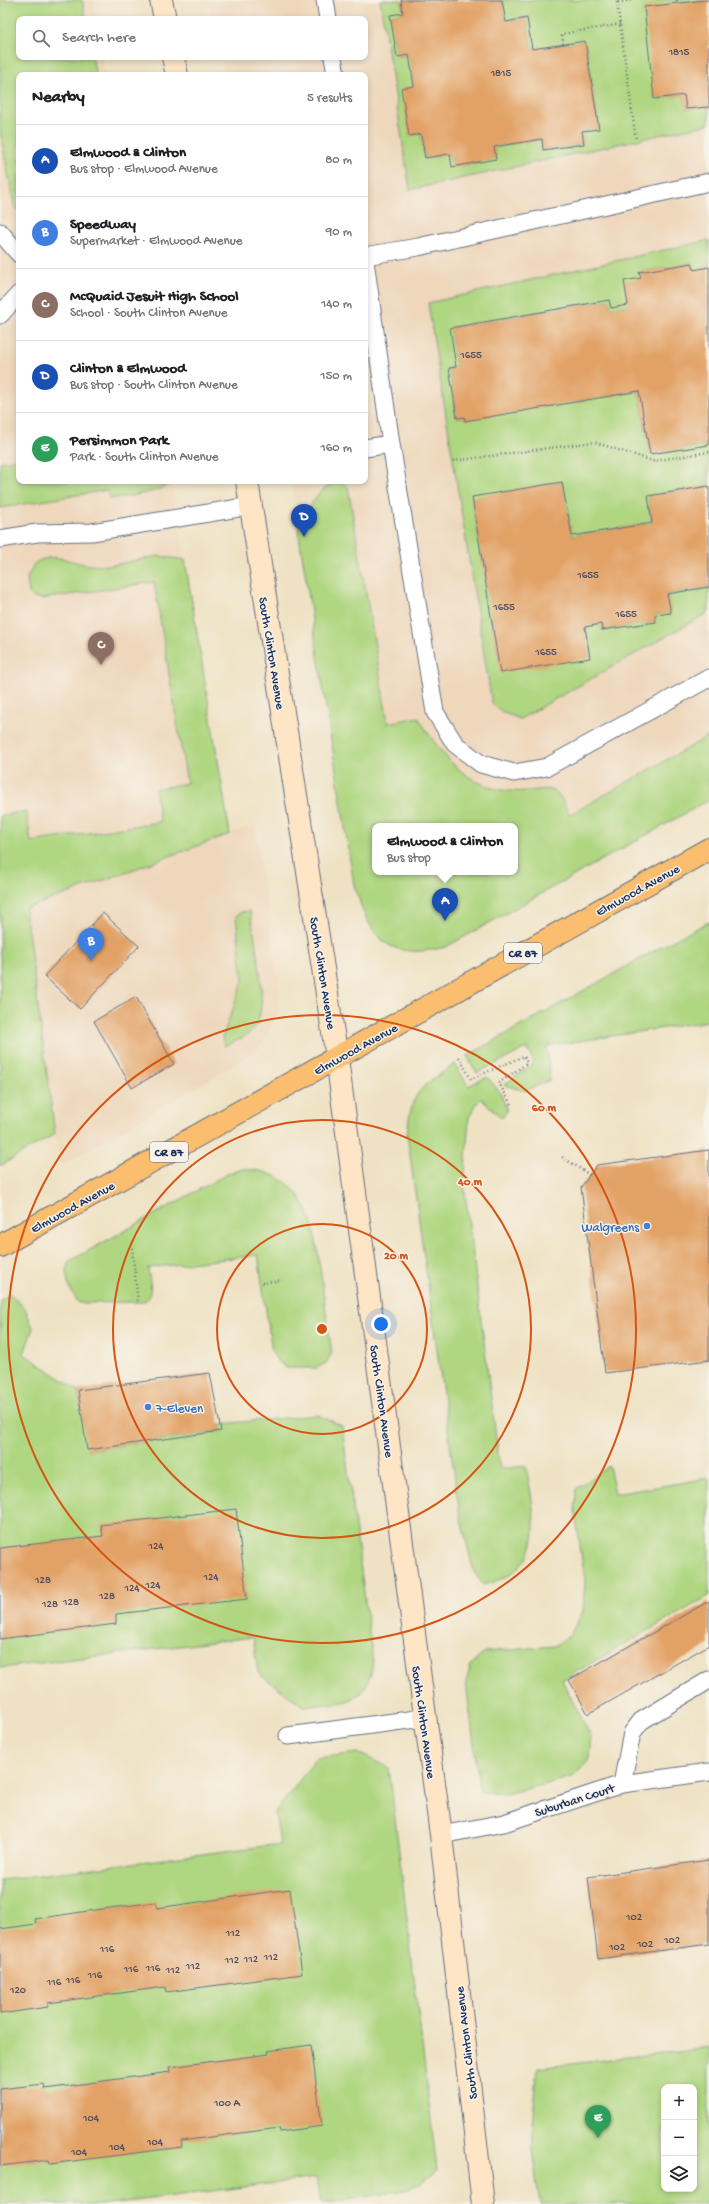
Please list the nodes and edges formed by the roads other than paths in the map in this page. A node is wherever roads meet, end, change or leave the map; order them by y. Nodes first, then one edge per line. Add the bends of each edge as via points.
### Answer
1 (161, 0) edge
2 (325, 0) edge
3 (164, 16) edge
4 (328, 16) edge
5 (174, 60) edge
6 (334, 60) edge
7 (176, 72) edge
8 (336, 72) edge
9 (709, 182) edge
10 (0, 232) edge
11 (16, 251) edge
12 (368, 255) edge
13 (368, 282) edge
14 (16, 297) edge
15 (0, 315) edge
16 (391, 444) junction
17 (368, 448) edge
18 (247, 484) edge
19 (251, 506) junction
20 (0, 539) edge
21 (709, 678) edge
22 (709, 849) edge
23 (337, 1058) junction
24 (0, 1246) edge
25 (709, 1680) edge
26 (424, 1718) junction
27 (288, 1736) dead end
28 (709, 1772) edge
29 (622, 1784) junction
30 (441, 1835) junction
31 (483, 2204) edge

1 - 3 street
2 - 4 lane
5 - 7 street
6 - 8 lane
9 - 12 lane via 418,247
10 - 11 lane
13 - 16 lane
14 - 15 lane
16 - 17 lane
16 - 21 lane via 435,712 455,744 481,764 514,773 547,767
18 - 19 street, South Clinton Avenue
19 - 20 lane via 92,532 37,533
19 - 23 street, South Clinton Avenue
22 - 23 main road, Elmwood Avenue / CR 87
23 - 24 main road, Elmwood Avenue / CR 87
23 - 26 street, South Clinton Avenue
25 - 29 lane via 641,1721 632,1733
26 - 27 lane
26 - 30 street, South Clinton Avenue
28 - 29 lane, Suburban Court
29 - 30 lane, Suburban Court via 504,1823
30 - 31 street, South Clinton Avenue

